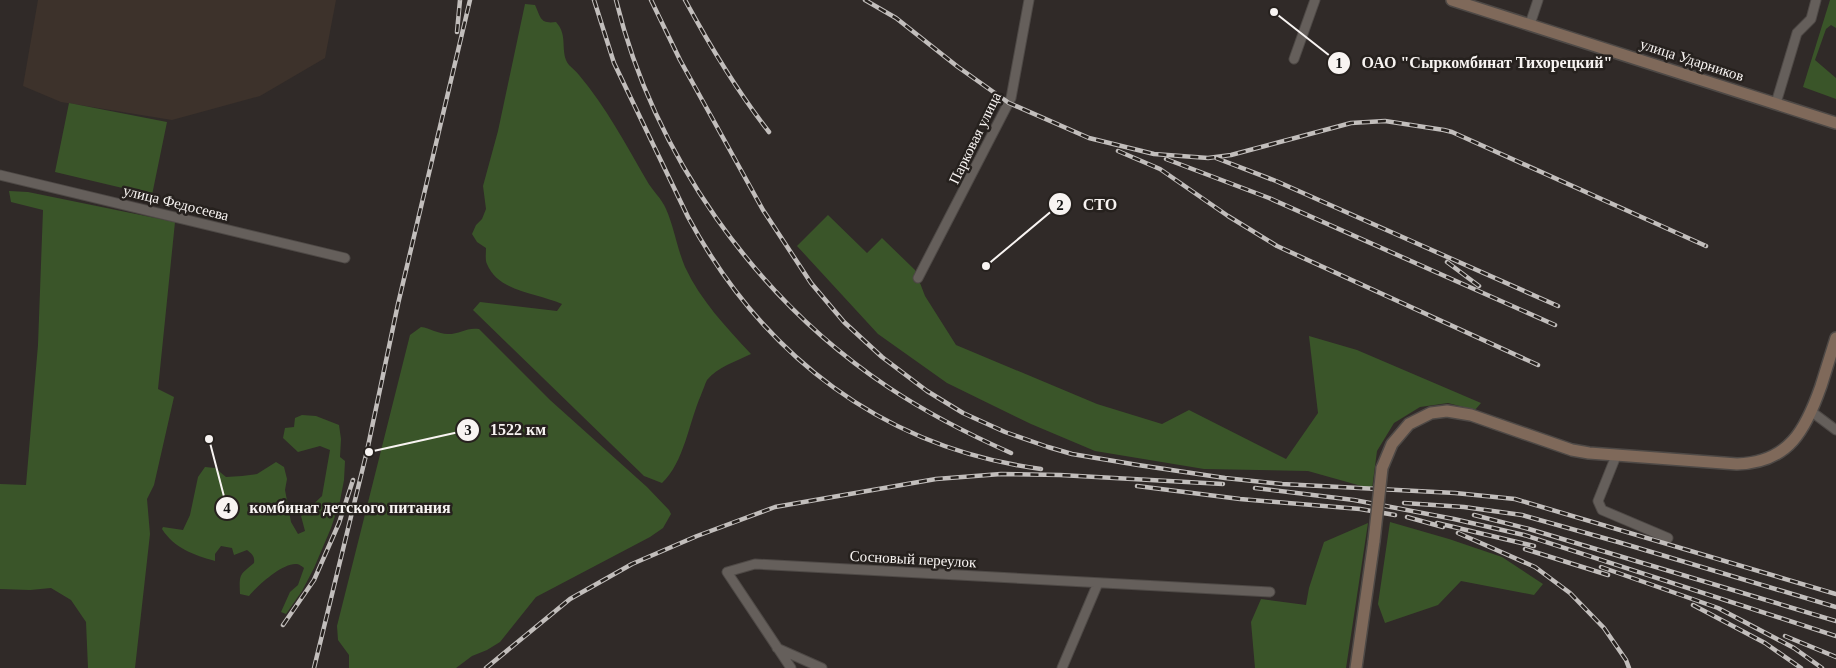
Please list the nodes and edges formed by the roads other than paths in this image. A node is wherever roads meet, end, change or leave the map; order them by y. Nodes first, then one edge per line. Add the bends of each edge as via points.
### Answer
1 (1029, 0) edge
2 (1315, 0) edge
3 (1452, 0) edge
4 (1538, 0) edge
5 (1816, 0) edge
6 (1530, 24) junction
7 (1294, 59) dead end
8 (1776, 103) junction
9 (1836, 123) edge
10 (0, 175) edge
11 (345, 258) dead end
12 (918, 278) dead end
13 (1836, 338) edge
14 (1812, 412) junction
15 (1836, 430) edge
16 (1616, 456) junction
17 (1668, 538) dead end
18 (1098, 583) junction
19 (1270, 592) dead end
20 (777, 648) junction
21 (791, 668) edge
22 (822, 668) edge
23 (1062, 668) edge
24 (1356, 668) edge

1 - 12 street, Парковая улица via 1011,98
2 - 7 street
3 - 6 main road, улица Ударников
4 - 6 street
5 - 8 street via 1811,19 1797,33
6 - 8 main road, улица Ударников
8 - 9 main road, улица Ударников
10 - 11 street, улица Федосеева
13 - 14 main road
14 - 15 street
14 - 16 main road via 1791,444 1771,457 1752,463
16 - 17 street via 1598,500 1602,510
16 - 24 main road, bridge via 1572,450 1470,414 1447,411 1409,424 1392,444 1382,468
18 - 19 street, Сосновый переулок
18 - 20 street, Сосновый переулок via 755,564 727,572
18 - 23 street
20 - 21 street
20 - 22 street

